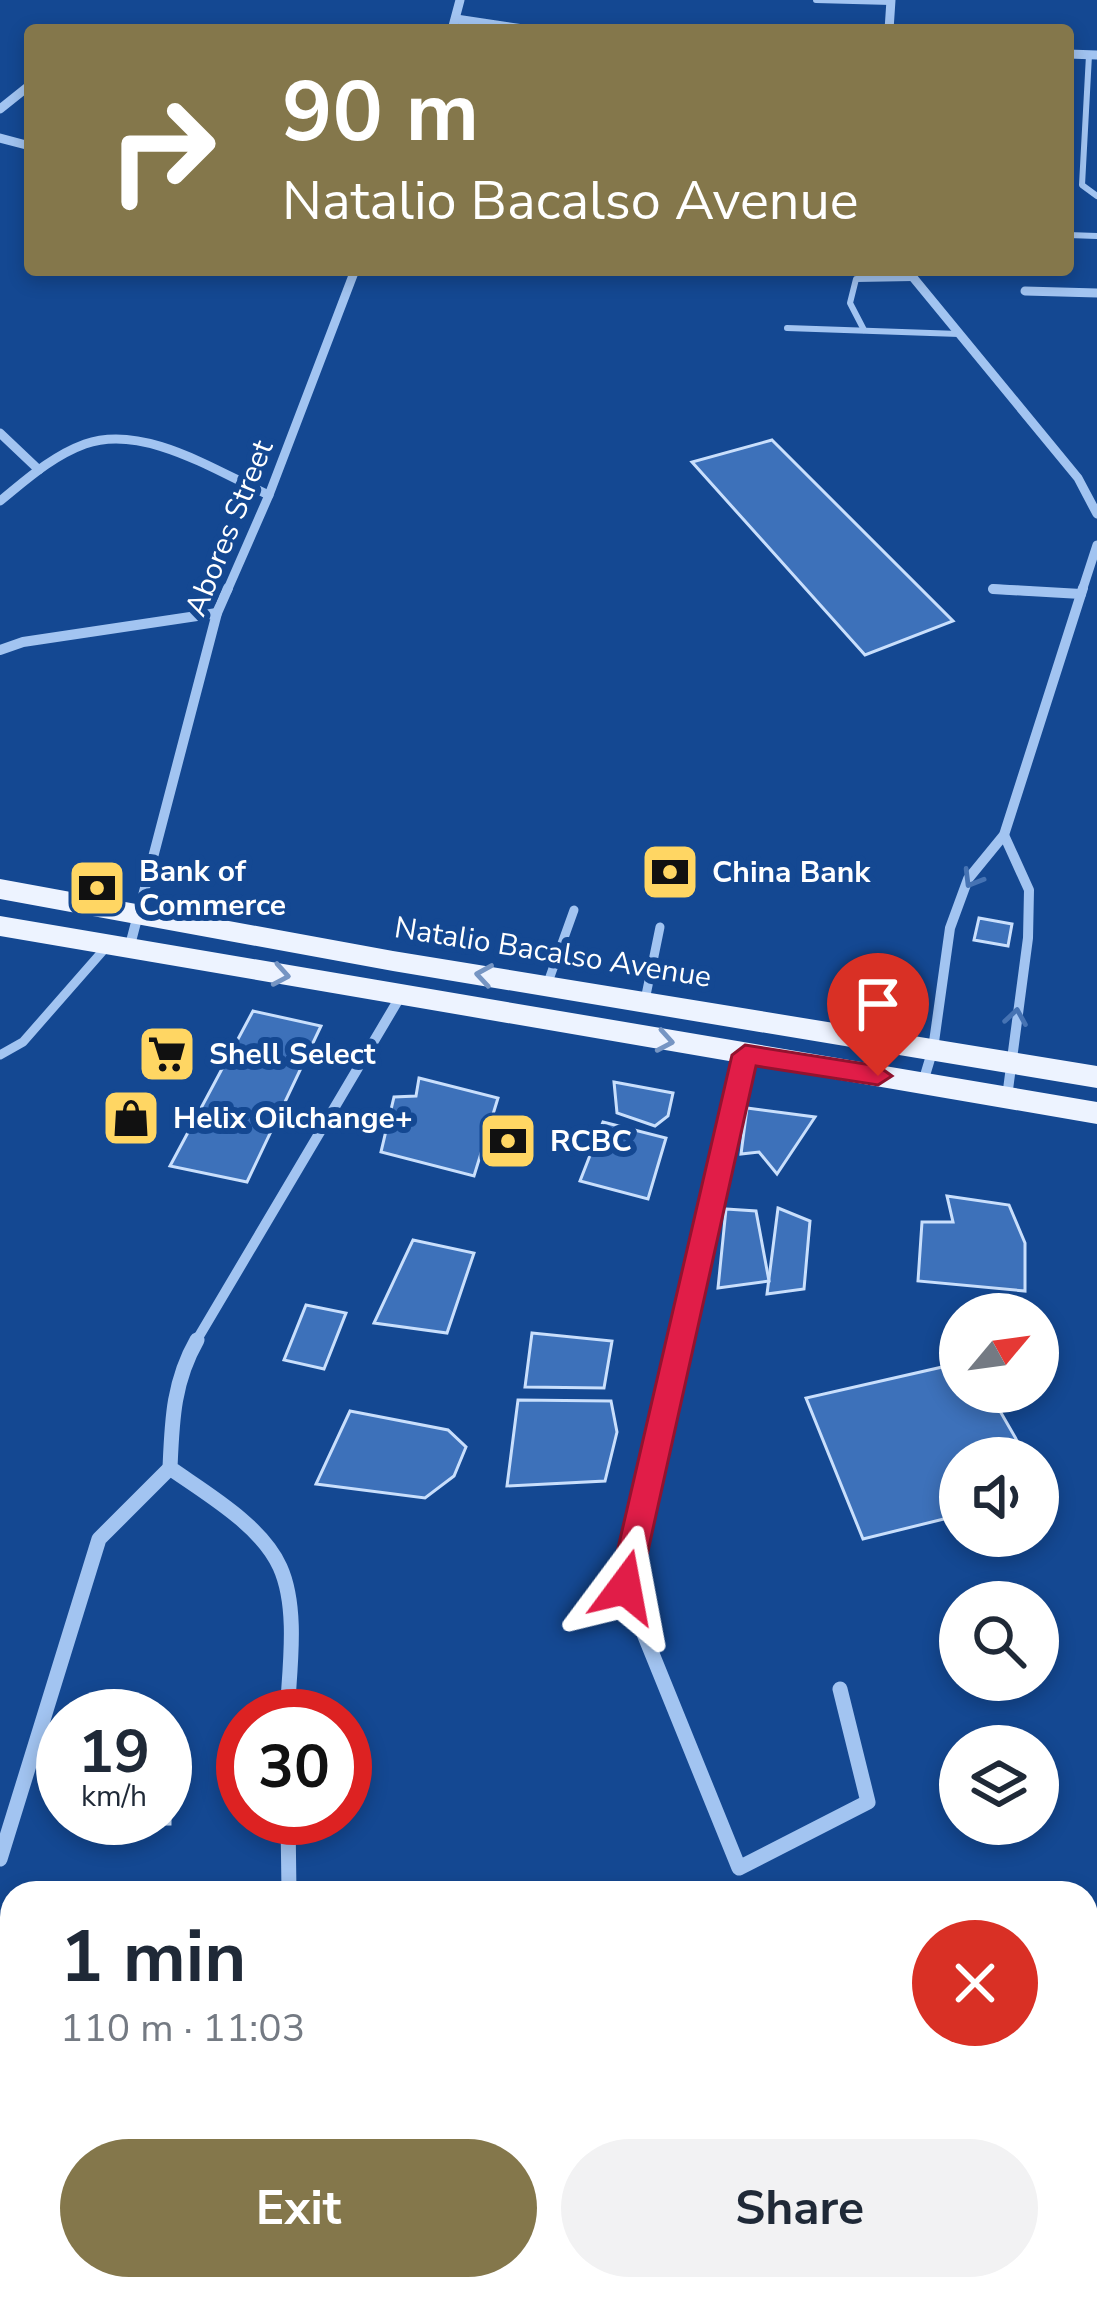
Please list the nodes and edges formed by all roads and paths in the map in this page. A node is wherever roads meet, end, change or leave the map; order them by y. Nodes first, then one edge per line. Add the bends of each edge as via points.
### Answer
1 (460, 0) edge
2 (816, 0) edge
3 (891, 1) edge
4 (456, 19) junction
5 (454, 24) edge
6 (490, 24) edge
7 (1093, 55) edge
8 (24, 90) edge
9 (0, 109) edge
10 (1097, 196) edge
11 (353, 276) edge
12 (883, 276) edge
13 (912, 276) edge
14 (1025, 291) dead end
15 (1097, 293) edge
16 (787, 328) dead end
17 (864, 330) junction
18 (959, 334) junction
19 (0, 433) edge
20 (39, 470) junction
21 (269, 495) junction
22 (0, 501) edge
23 (1097, 514) edge
24 (1097, 545) edge
25 (993, 589) dead end
26 (1081, 594) junction
27 (218, 614) junction
28 (0, 650) edge
29 (1004, 835) junction
30 (0, 889) edge
31 (574, 910) dead end
32 (137, 912) junction
33 (0, 926) edge
34 (660, 927) dead end
35 (118, 947) junction
36 (547, 985) junction
37 (400, 997) junction
38 (644, 1000) junction
39 (933, 1049) junction
40 (0, 1055) edge
41 (745, 1055) junction
42 (1010, 1062) junction
43 (1097, 1077) edge
44 (923, 1082) junction
45 (1007, 1097) junction
46 (1097, 1113) edge
47 (170, 1468) junction
48 (288, 1689) edge
49 (840, 1689) dead end
50 (288, 1845) edge
51 (0, 1859) edge
52 (289, 1881) edge

1 - 4 street
2 - 3 lane
4 - 5 street
4 - 6 street
7 - 10 lane via 1082,185
8 - 9 street
11 - 21 street, Abores Street
12 - 17 lane via 856,278 850,303
13 - 18 street
14 - 15 street
16 - 17 lane
17 - 18 lane
18 - 23 street via 1078,478
19 - 20 street
20 - 21 street via 93,441 132,439
20 - 22 street
21 - 27 street, Abores Street
24 - 26 street
25 - 26 street
26 - 29 street
27 - 28 street
27 - 32 street, Abores Street
29 -> 39 street via 968,879 950,928
42 -> 29 street via 1029,890
30 - 32 main road, Natalio Bacalso Avenue
31 - 36 lane
32 - 35 street, Abores Street
36 -> 32 main road, Natalio Bacalso Avenue
33 - 35 main road
34 - 38 lane
35 -> 37 main road
35 - 40 lane
36 - 38 main road, Natalio Bacalso Avenue
37 -> 41 main road
37 - 47 street via 182,1366
38 - 39 main road, Natalio Bacalso Avenue
39 - 42 main road, Natalio Bacalso Avenue
39 - 44 street
41 - 44 main road
41 - 49 street via 625,1587 740,1868 868,1802
42 - 43 main road, Natalio Bacalso Avenue
42 - 45 street
44 - 45 main road
45 - 46 main road
47 - 48 street via 225,1506 280,1568
47 - 51 street via 99,1539
50 - 52 street

